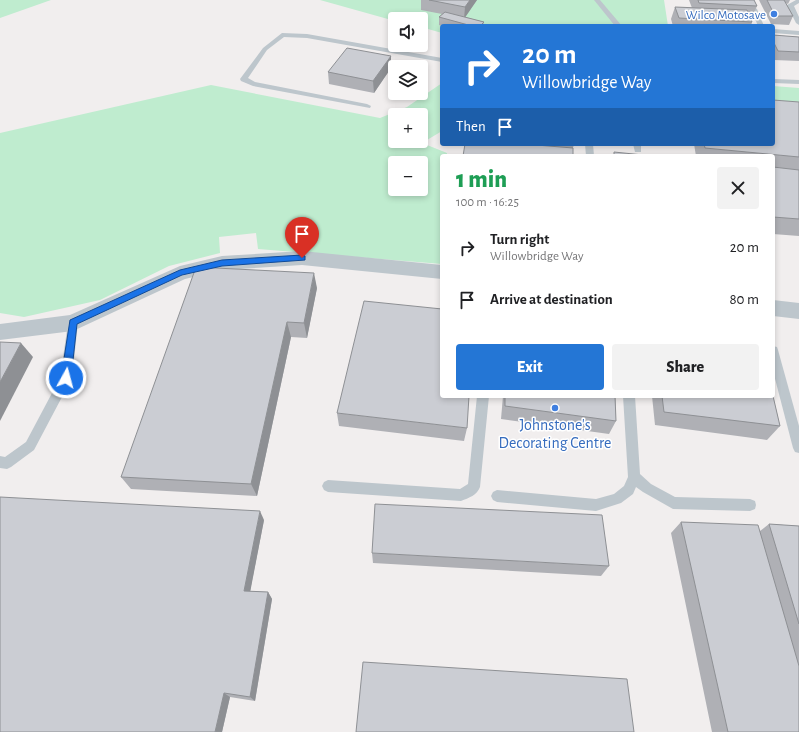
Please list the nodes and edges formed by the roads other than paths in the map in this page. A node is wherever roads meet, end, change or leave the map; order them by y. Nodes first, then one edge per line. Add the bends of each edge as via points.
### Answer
1 (597, 0) edge
2 (799, 1) edge
3 (754, 9) edge
4 (799, 23) edge
5 (617, 24) edge
6 (760, 24) edge
7 (775, 31) edge
8 (799, 33) edge
9 (440, 60) edge
10 (775, 81) edge
11 (799, 82) edge
12 (367, 106) dead end
13 (440, 272) edge
14 (775, 308) edge
15 (799, 311) edge
16 (73, 323) junction
17 (0, 332) edge
18 (775, 358) edge
19 (482, 398) edge
20 (629, 398) edge
21 (799, 448) edge
22 (0, 462) edge
23 (634, 477) junction
24 (328, 486) dead end
25 (497, 496) dead end
26 (750, 505) dead end

1 - 5 lane
2 - 4 lane via 790,5
3 - 6 lane
7 - 8 lane
9 - 12 lane via 307,36 282,35 265,49 244,79 253,84
10 - 11 lane
13 - 16 street via 302,258 222,263 180,273
14 - 15 street
16 - 17 street
16 - 22 lane via 66,378 30,446 7,462
18 - 21 lane
19 - 24 lane via 474,487 469,491 461,495
20 - 23 lane
23 - 25 lane via 629,490 617,499 596,505
23 - 26 lane via 673,504

